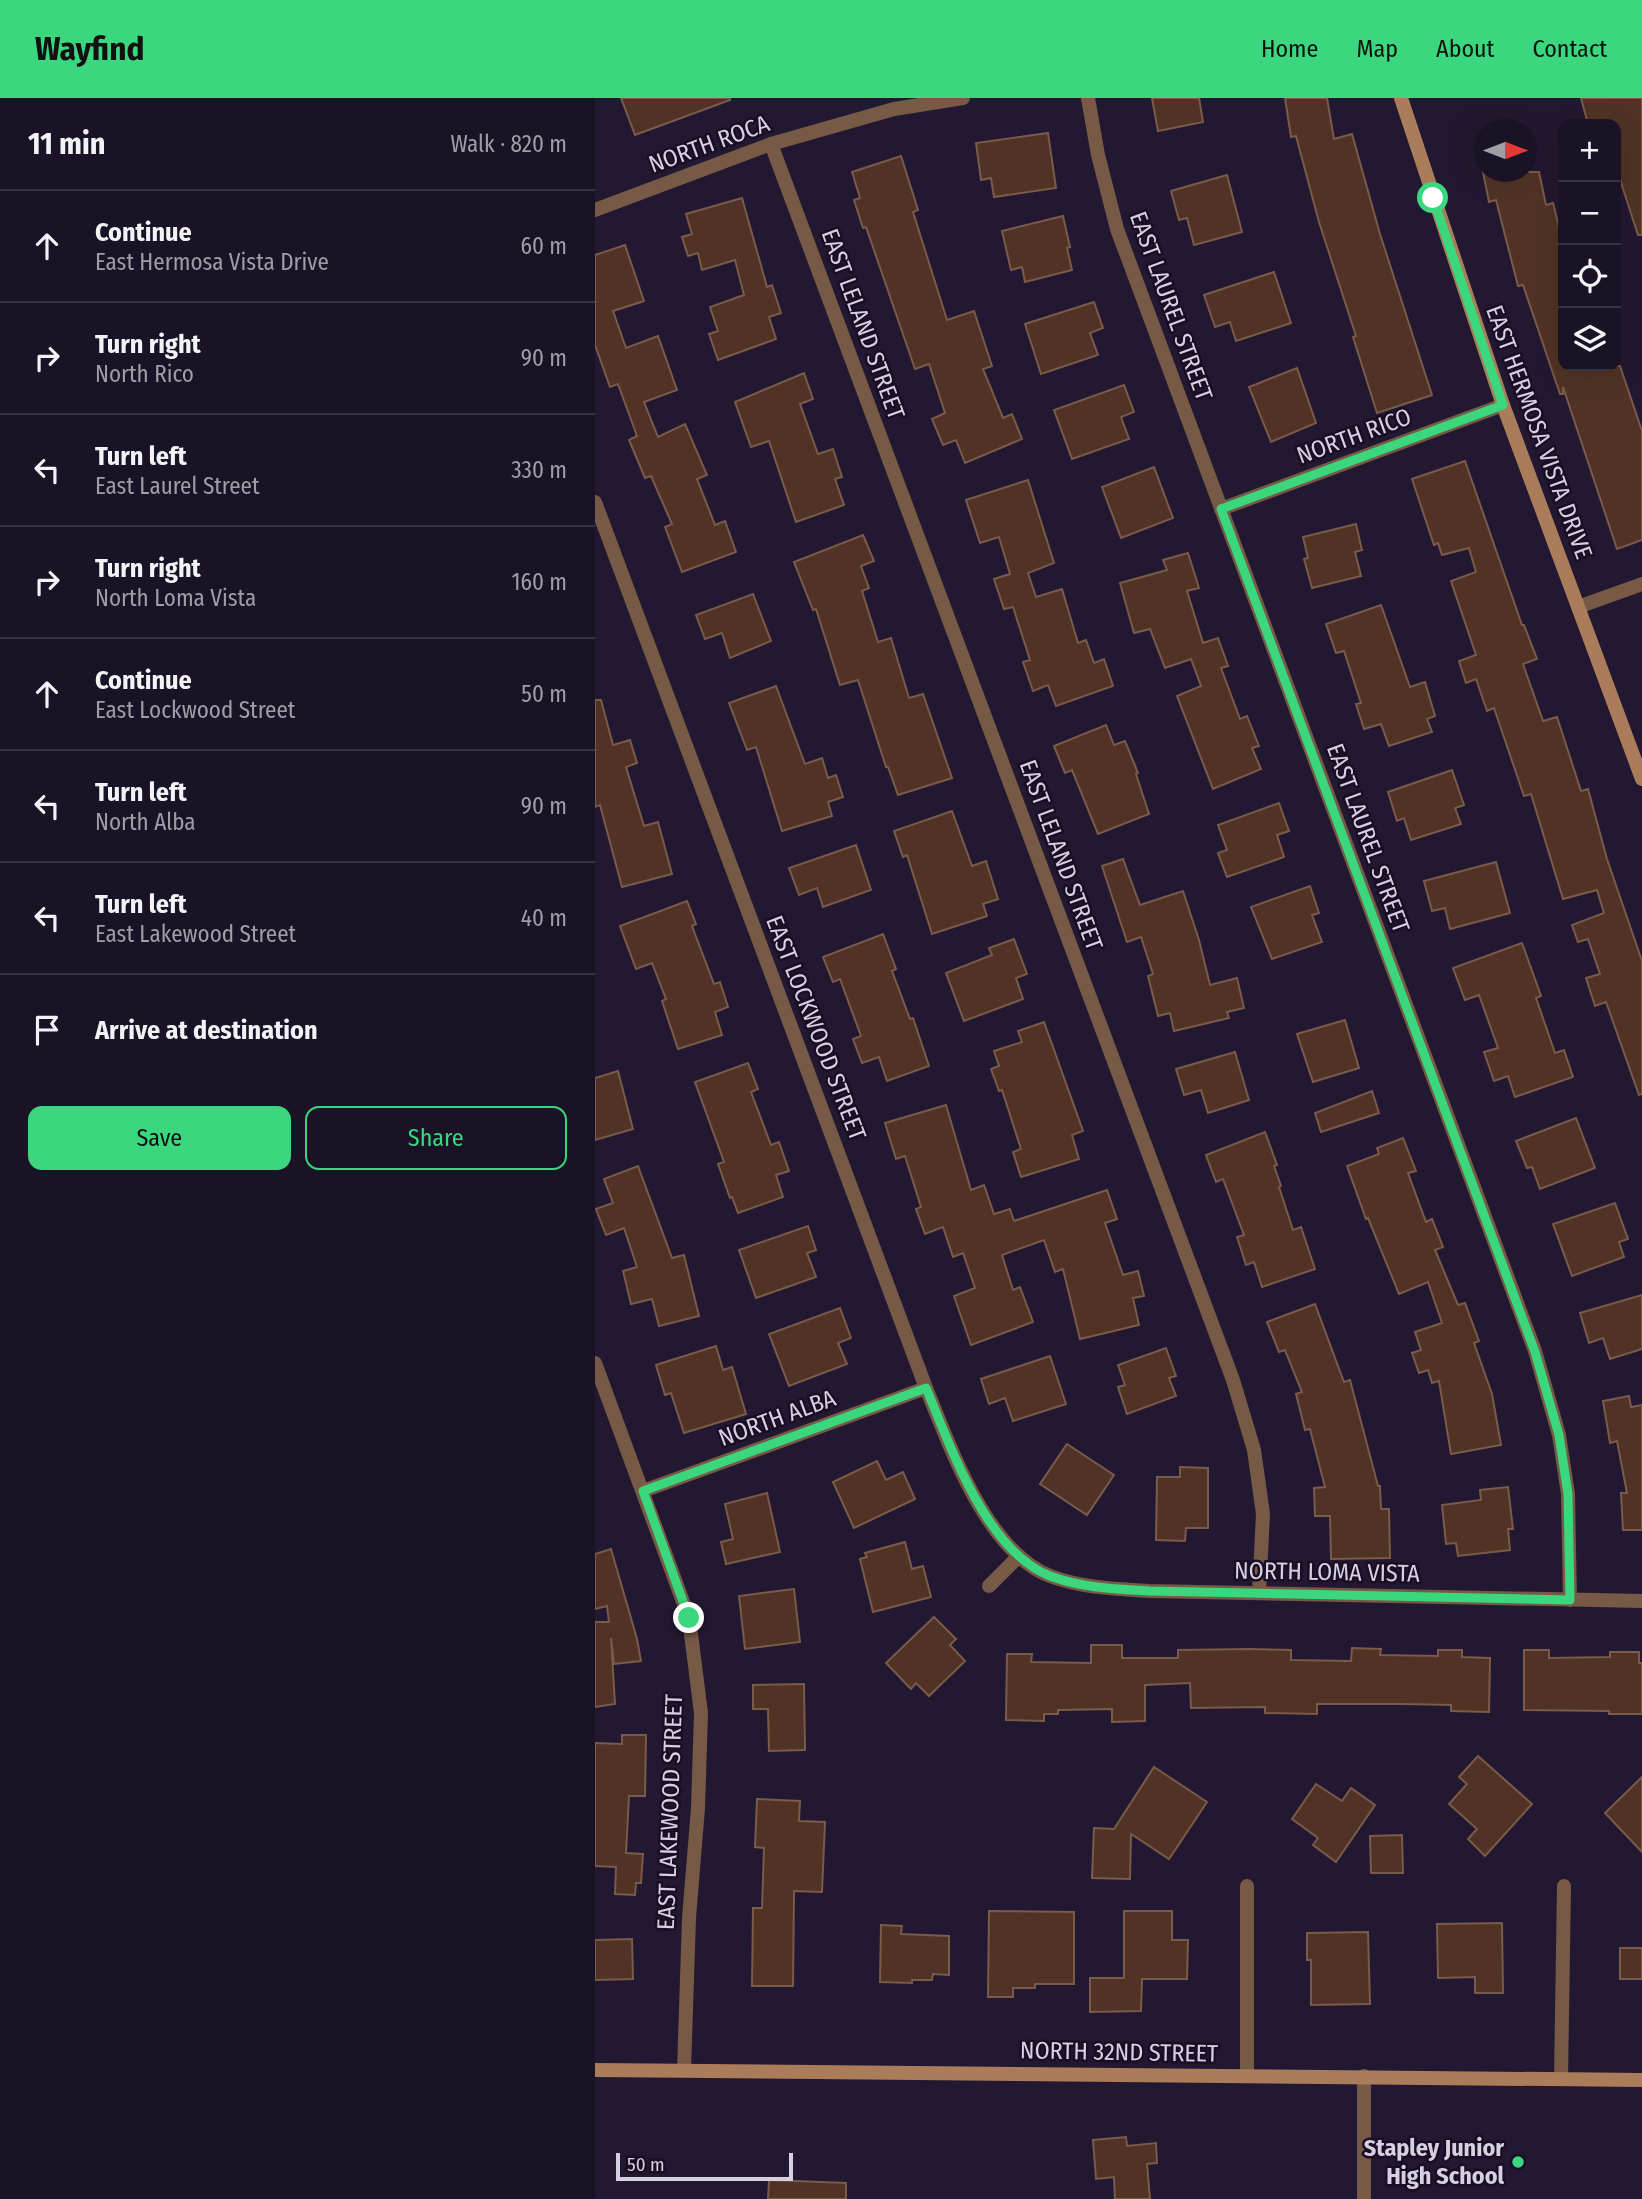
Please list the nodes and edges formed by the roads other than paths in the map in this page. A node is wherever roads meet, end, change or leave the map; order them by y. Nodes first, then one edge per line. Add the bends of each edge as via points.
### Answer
1 (963, 98) edge
2 (1088, 98) edge
3 (1401, 98) edge
4 (771, 144) junction
5 (595, 210) edge
6 (1503, 405) junction
7 (595, 502) edge
8 (1221, 509) junction
9 (1642, 584) edge
10 (1578, 607) junction
11 (1642, 779) edge
12 (595, 1363) edge
13 (926, 1388) junction
14 (643, 1491) junction
15 (1019, 1556) junction
16 (989, 1586) dead end
17 (1259, 1593) junction
18 (1570, 1600) junction
19 (1642, 1601) edge
20 (1247, 1886) dead end
21 (1564, 1886) dead end
22 (595, 2070) edge
23 (684, 2070) junction
24 (1247, 2076) junction
25 (1364, 2076) junction
26 (1560, 2079) junction
27 (1642, 2080) edge
28 (1364, 2199) edge

1 - 4 street, NORTH ROCA via 894,109
2 - 8 street, EAST LAUREL STREET via 1117,229
3 - 6 street, EAST HERMOSA VISTA DRIVE
4 - 5 street, NORTH ROCA
4 - 17 street, EAST LELAND STREET via 1233,1380 1254,1450 1263,1514
6 - 8 street, NORTH RICO
6 - 10 street, EAST HERMOSA VISTA DRIVE
7 - 13 street, EAST LOCKWOOD STREET
8 - 18 street, EAST LAUREL STREET via 1535,1352 1559,1435 1568,1494
9 - 10 street
10 - 11 street, EAST HERMOSA VISTA DRIVE
12 - 14 street, EAST LAKEWOOD STREET
13 - 14 street, NORTH ALBA
13 - 15 street, EAST LOCKWOOD STREET via 959,1468 991,1524
14 - 23 street, EAST LAKEWOOD STREET via 689,1618 701,1713
15 - 16 street
15 - 17 street, NORTH LOMA VISTA via 1049,1576 1089,1586
17 - 18 street, NORTH LOMA VISTA
18 - 19 street, NORTH LOMA VISTA
20 - 24 street
21 - 26 street
22 - 23 street, NORTH 32ND STREET
23 - 24 street, NORTH 32ND STREET
24 - 25 street, NORTH 32ND STREET
25 - 26 street, NORTH 32ND STREET
25 - 28 street
26 - 27 street, NORTH 32ND STREET

